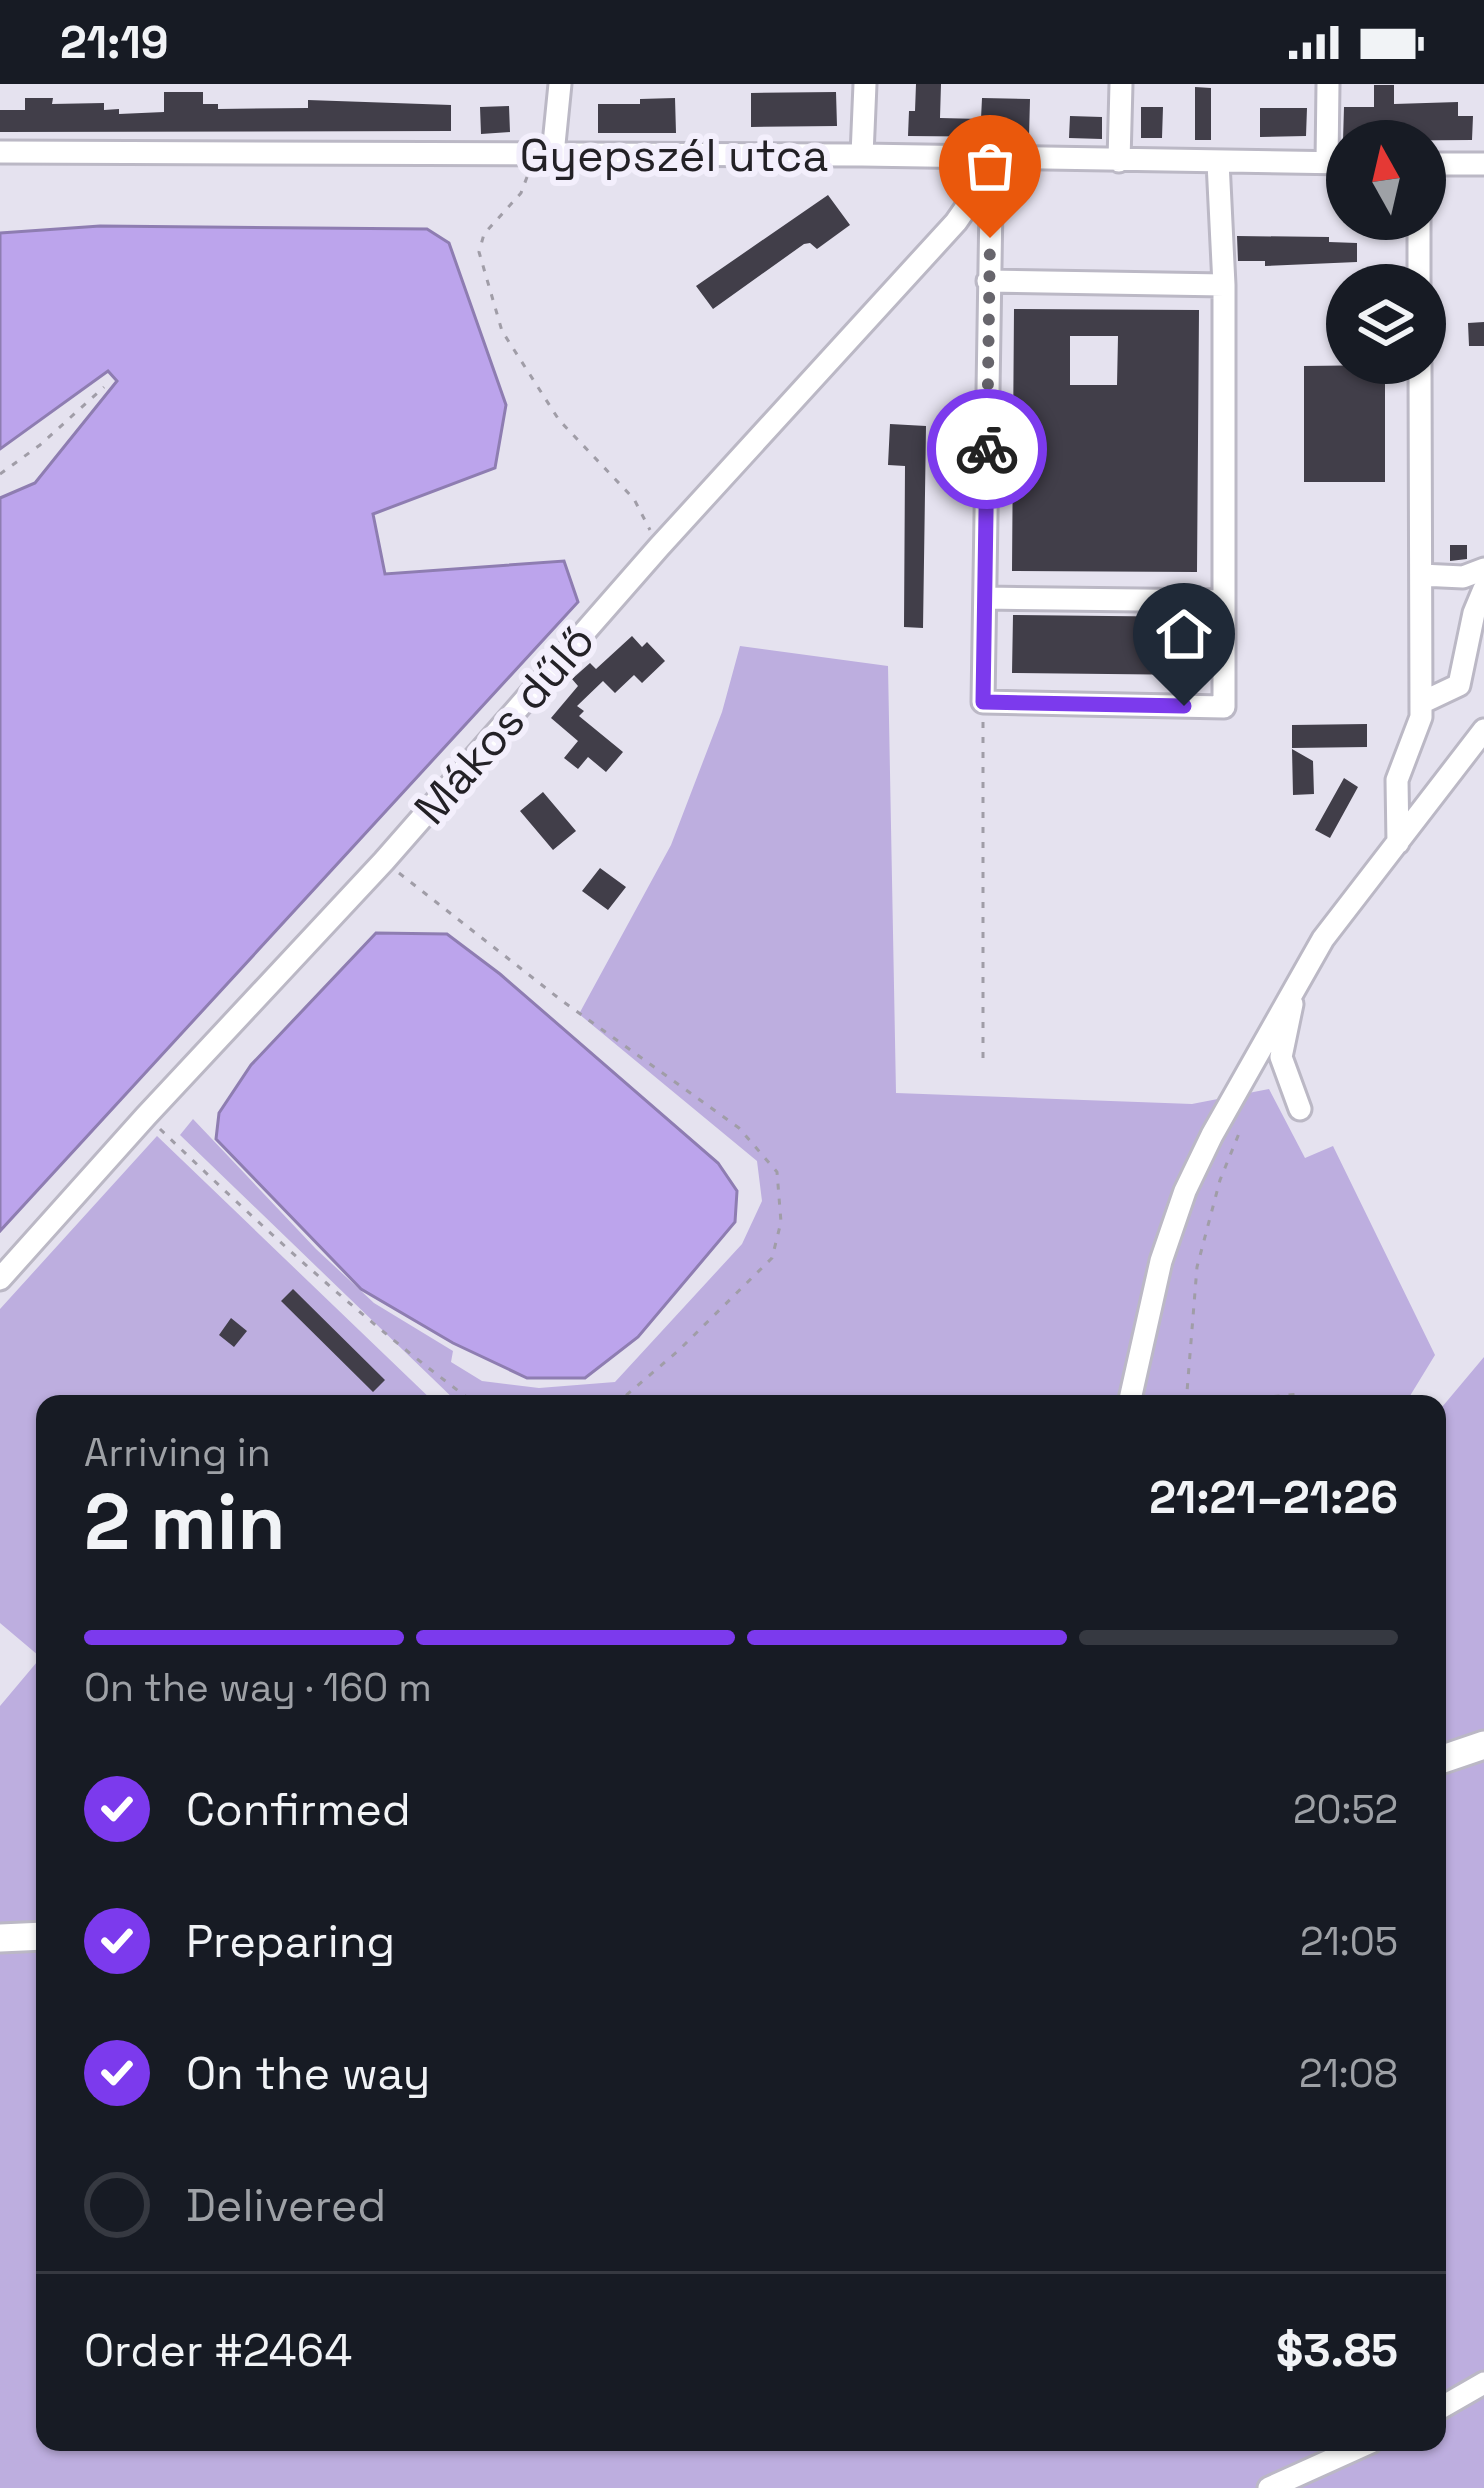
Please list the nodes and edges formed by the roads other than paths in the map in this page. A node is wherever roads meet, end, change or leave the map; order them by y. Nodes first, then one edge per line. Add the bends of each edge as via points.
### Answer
1 (560, 84) edge
2 (865, 84) edge
3 (1121, 84) edge
4 (1328, 84) edge
5 (1332, 120) edge
6 (0, 152) edge
7 (544, 154) junction
8 (862, 155) junction
9 (991, 158) junction
10 (1119, 160) junction
11 (1326, 162) edge
12 (1218, 163) junction
13 (1446, 164) edge
14 (1484, 164) edge
15 (972, 200) junction
16 (988, 281) junction
17 (1224, 285) junction
18 (1420, 384) edge
19 (1484, 569) edge
20 (1421, 574) junction
21 (1484, 590) edge
22 (986, 598) junction
23 (1223, 602) junction
24 (1421, 703) junction
25 (1484, 730) edge
26 (1398, 843) junction
27 (1295, 986) junction
28 (1300, 1109) dead end
29 (0, 1279) edge
30 (1131, 1395) edge
31 (1484, 1745) edge
32 (1446, 1758) edge
33 (36, 1936) edge
34 (0, 1938) edge
35 (1484, 2383) edge
36 (1446, 2405) edge
37 (1351, 2451) edge
38 (1269, 2488) edge

1 - 7 street
2 - 8 street
3 - 10 street
4 - 5 street
6 - 7 street, Gyepszél utca
7 - 8 street, Gyepszél utca
8 - 9 street, Gyepszél utca
9 - 10 street, Gyepszél utca
9 - 15 street, Mákos dűlő
10 - 12 street, Gyepszél utca
11 - 12 street, Gyepszél utca
12 - 17 street
13 - 14 street
15 - 16 street via 991,204
15 - 29 street, Mákos dűlő via 385,861
16 - 17 street
16 - 22 street
17 - 23 street
18 - 20 street
19 - 20 street via 1463,577
20 - 24 street
21 - 24 street via 1459,685
22 - 23 street
22 - 23 street via 983,702 1224,707
24 - 26 street via 1397,781
25 - 26 street
26 - 27 street
27 - 28 street via 1281,1057
27 - 30 street via 1185,1191
31 - 32 main road
33 - 34 main road
35 - 36 street
37 - 38 street

